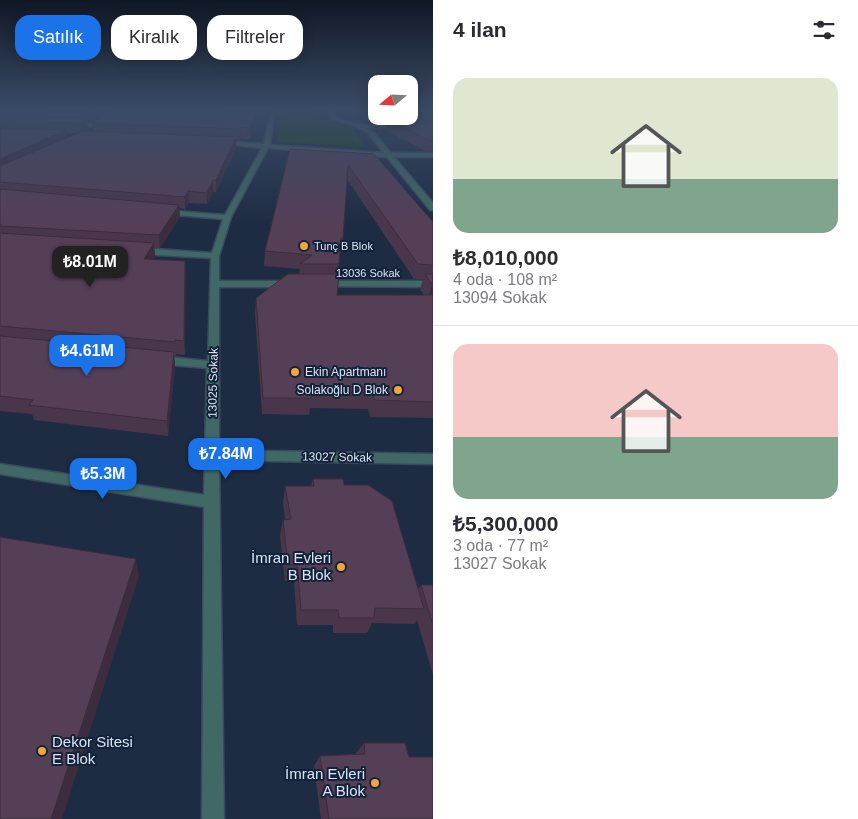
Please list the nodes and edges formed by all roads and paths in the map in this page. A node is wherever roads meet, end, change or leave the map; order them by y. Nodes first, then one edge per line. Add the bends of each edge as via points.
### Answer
1 (266, 147) edge
2 (294, 147) edge
3 (381, 147) edge
4 (387, 155) junction
5 (433, 155) edge
6 (433, 208) edge
7 (158, 211) edge
8 (226, 217) junction
9 (127, 250) edge
10 (215, 256) junction
11 (214, 284) junction
12 (433, 284) edge
13 (145, 359) edge
14 (213, 366) junction
15 (212, 455) junction
16 (433, 459) edge
17 (0, 469) edge
18 (211, 502) junction
19 (213, 819) edge

1 - 8 street, 13025 Sokak
2 - 4 street
3 - 4 street
4 - 5 street
4 - 6 street
7 - 8 street
8 - 10 street, 13025 Sokak
9 - 10 street
10 - 11 street, 13025 Sokak
11 - 12 street, 13036 Sokak
11 - 14 street, 13025 Sokak
13 - 14 street
14 - 15 street, 13025 Sokak
15 - 16 street, 13027 Sokak
15 - 18 street, 13025 Sokak
17 - 18 street
18 - 19 street, 13025 Sokak

